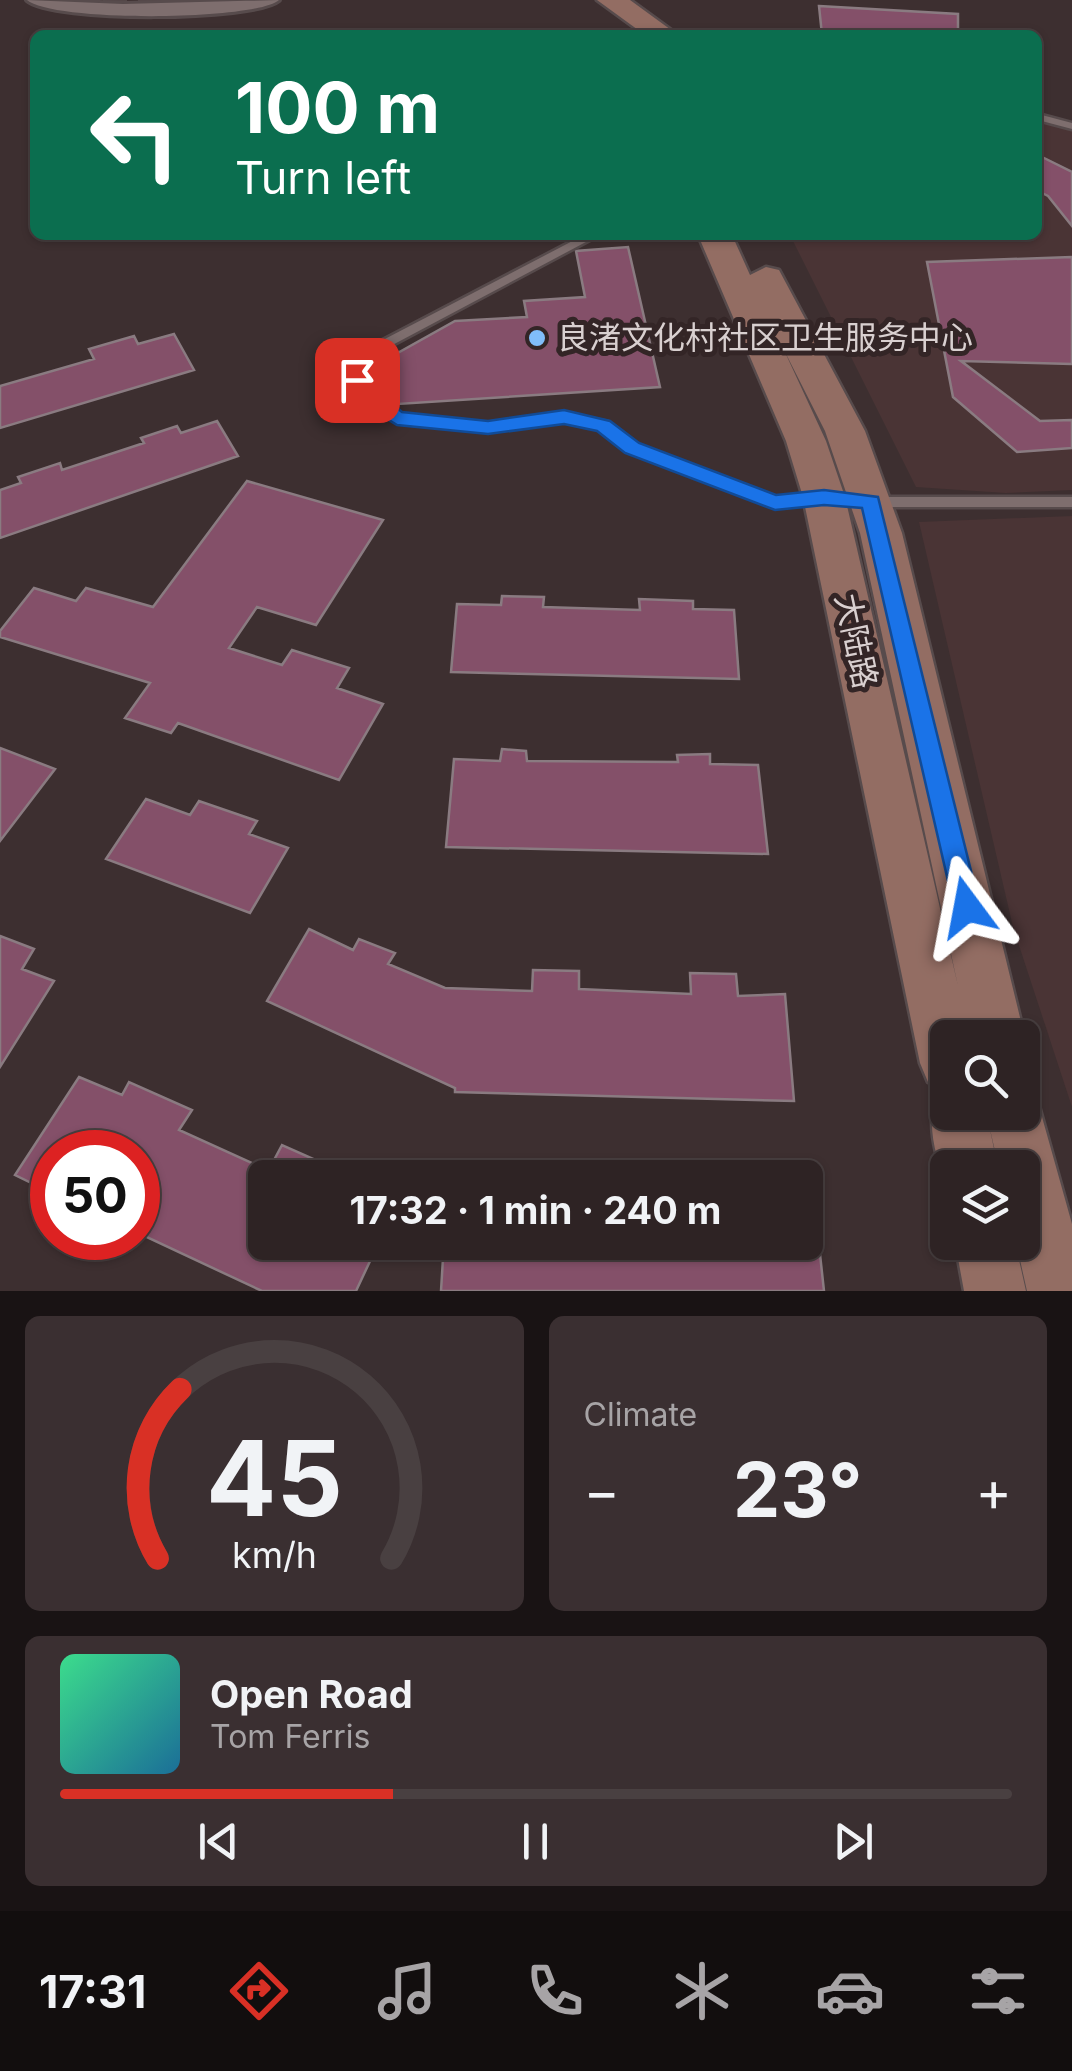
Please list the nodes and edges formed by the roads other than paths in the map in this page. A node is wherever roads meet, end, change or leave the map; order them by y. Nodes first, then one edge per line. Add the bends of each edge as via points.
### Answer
1 (36, 0) edge
2 (270, 0) edge
3 (582, 0) edge
4 (611, 0) edge
5 (626, 30) edge
6 (656, 30) edge
7 (1042, 118) edge
8 (1072, 126) edge
9 (583, 240) edge
10 (717, 240) edge
11 (748, 240) edge
12 (847, 500) junction
13 (1072, 502) edge
14 (940, 1020) edge
15 (991, 1020) edge
16 (1018, 1130) edge
17 (989, 1260) edge
18 (995, 1291) edge
19 (1058, 1291) edge

1 - 2 street via 70,8 144,9
3 - 5 main road
4 - 6 main road
7 - 8 lane
9 - 12 lane via 362,356 357,380 370,400 397,418 488,428 564,417 603,426 632,448 775,502
10 - 12 main road, 大陆路 via 806,441
11 - 12 main road, 大陆路 via 845,430
12 - 13 lane
12 - 14 main road, 大陆路
12 - 15 main road, 大陆路
16 - 19 main road
17 - 18 main road

